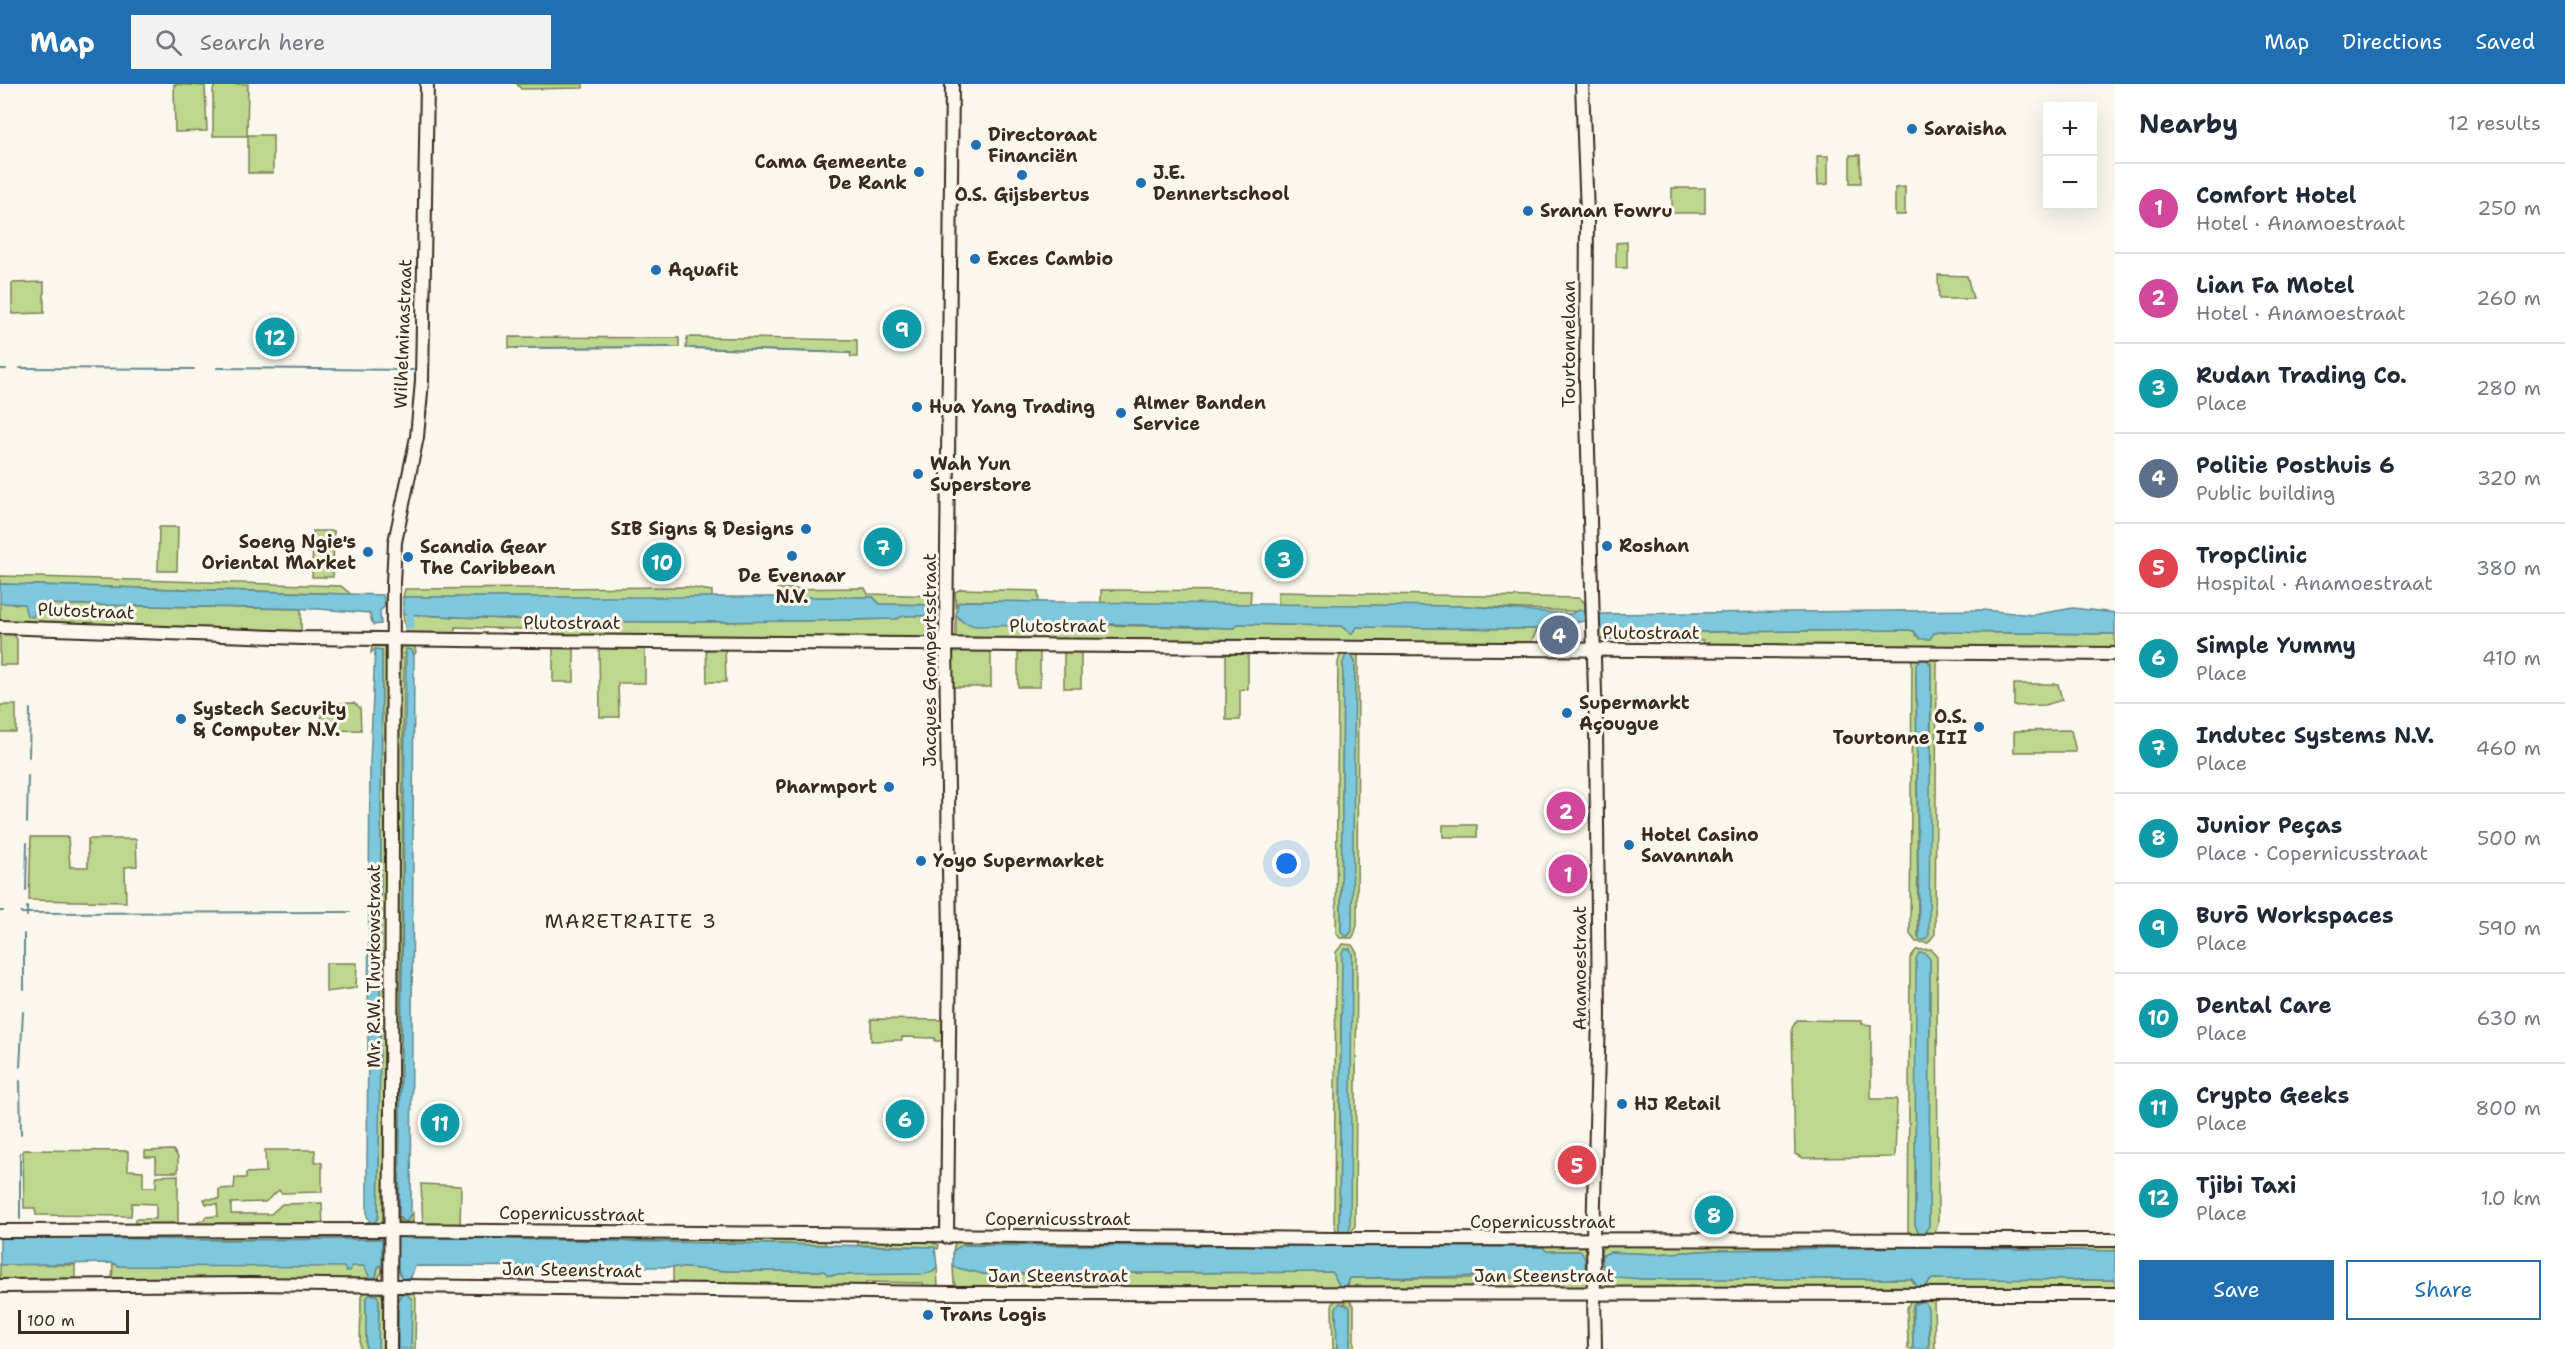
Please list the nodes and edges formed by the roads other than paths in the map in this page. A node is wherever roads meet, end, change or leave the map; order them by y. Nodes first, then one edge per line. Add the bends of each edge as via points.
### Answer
1 (427, 84) edge
2 (952, 84) edge
3 (1582, 84) edge
4 (393, 589) joint
5 (1592, 605) joint
6 (0, 627) edge
7 (394, 633) junction
8 (947, 639) junction
9 (1595, 651) junction
10 (2115, 654) edge
11 (0, 1231) edge
12 (390, 1232) junction
13 (947, 1237) junction
14 (1593, 1239) junction
15 (2115, 1240) edge
16 (0, 1286) edge
17 (390, 1286) junction
18 (1596, 1294) junction
19 (2115, 1294) edge
20 (390, 1349) edge
21 (1595, 1349) edge

1 - 4 street, Wilhelminastraat via 422,381 417,437 395,542
2 - 8 street, Jacques Gompertsstraat
3 - 5 street, Tourtonnelaan
4 - 7 street, Mr. R.W. Thurkowstraat
5 - 9 street, Anamoestraat
6 - 7 street, Plutostraat via 301,638
7 - 8 street, Plutostraat
7 - 12 street, Mr. R.W. Thurkowstraat
8 - 9 street, Plutostraat
8 - 13 street, Jacques Gompertsstraat
9 - 10 street, Plutostraat
9 - 14 street, Anamoestraat via 1599,1015
11 - 12 street, Copernicusstraat
12 - 13 street, Copernicusstraat
12 - 17 street, Mr. R.W. Thurkowstraat
13 - 14 street, Copernicusstraat
14 - 15 street, Copernicusstraat
14 - 18 street, Anamoestraat
16 - 17 street, Jan Steenstraat
17 - 18 street, Jan Steenstraat via 947,1293
17 - 20 street, Mr. R.W. Thurkowstraat
18 - 19 street, Jan Steenstraat
18 - 21 street, Anamoestraat

